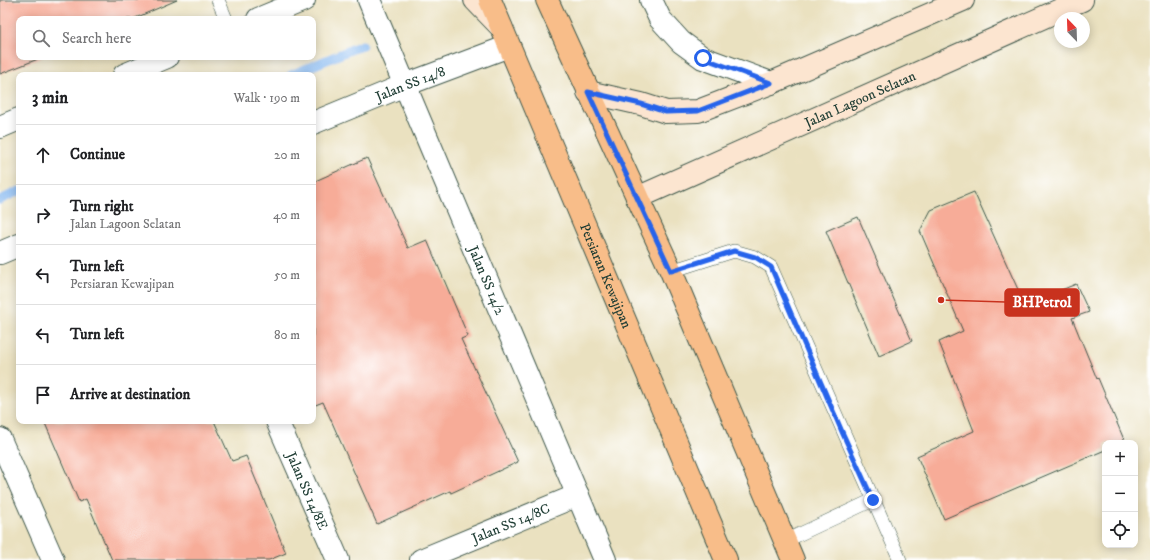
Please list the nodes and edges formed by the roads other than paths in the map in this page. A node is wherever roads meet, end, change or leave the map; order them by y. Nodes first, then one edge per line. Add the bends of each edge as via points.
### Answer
1 (218, 0) edge
2 (304, 0) edge
3 (369, 0) edge
4 (475, 0) edge
5 (490, 0) edge
6 (547, 0) edge
7 (651, 0) edge
8 (963, 0) edge
9 (1082, 0) edge
10 (225, 16) edge
11 (265, 16) edge
12 (505, 37) junction
13 (160, 60) edge
14 (131, 72) edge
15 (771, 83) junction
16 (405, 85) junction
17 (588, 92) junction
18 (16, 120) edge
19 (316, 122) edge
20 (0, 127) edge
21 (637, 198) junction
22 (16, 246) edge
23 (0, 253) edge
24 (671, 271) junction
25 (278, 424) edge
26 (0, 439) edge
27 (578, 495) junction
28 (873, 500) junction
29 (789, 550) edge
30 (53, 560) edge
31 (338, 560) edge
32 (421, 560) edge
33 (605, 560) edge
34 (726, 560) edge
35 (900, 560) edge

1 - 10 lane
2 - 11 street
3 - 16 street, Jalan SS 14/2
4 - 12 main road, Persiaran Kewajipan
5 - 12 main road
6 - 17 main road
7 - 15 street via 660,19 681,42 697,54
8 - 15 main road
9 - 21 main road, Jalan Lagoon Selatan
12 - 16 street, Jalan SS 14/8
12 - 34 main road, Persiaran Kewajipan
13 - 14 street
15 - 17 main road via 698,111 666,112
16 - 19 street, Jalan SS 14/8
16 - 27 street, Jalan SS 14/2
17 - 21 main road
18 - 20 street
21 - 24 main road
22 - 23 street
24 - 28 lane via 734,251 755,257 771,267
24 - 29 main road
25 - 31 street, Jalan SS 14/8E
26 - 30 street
27 - 32 street, Jalan SS 14/8C
27 - 33 street, Jalan SS 14/2
28 - 29 lane
28 - 35 lane

